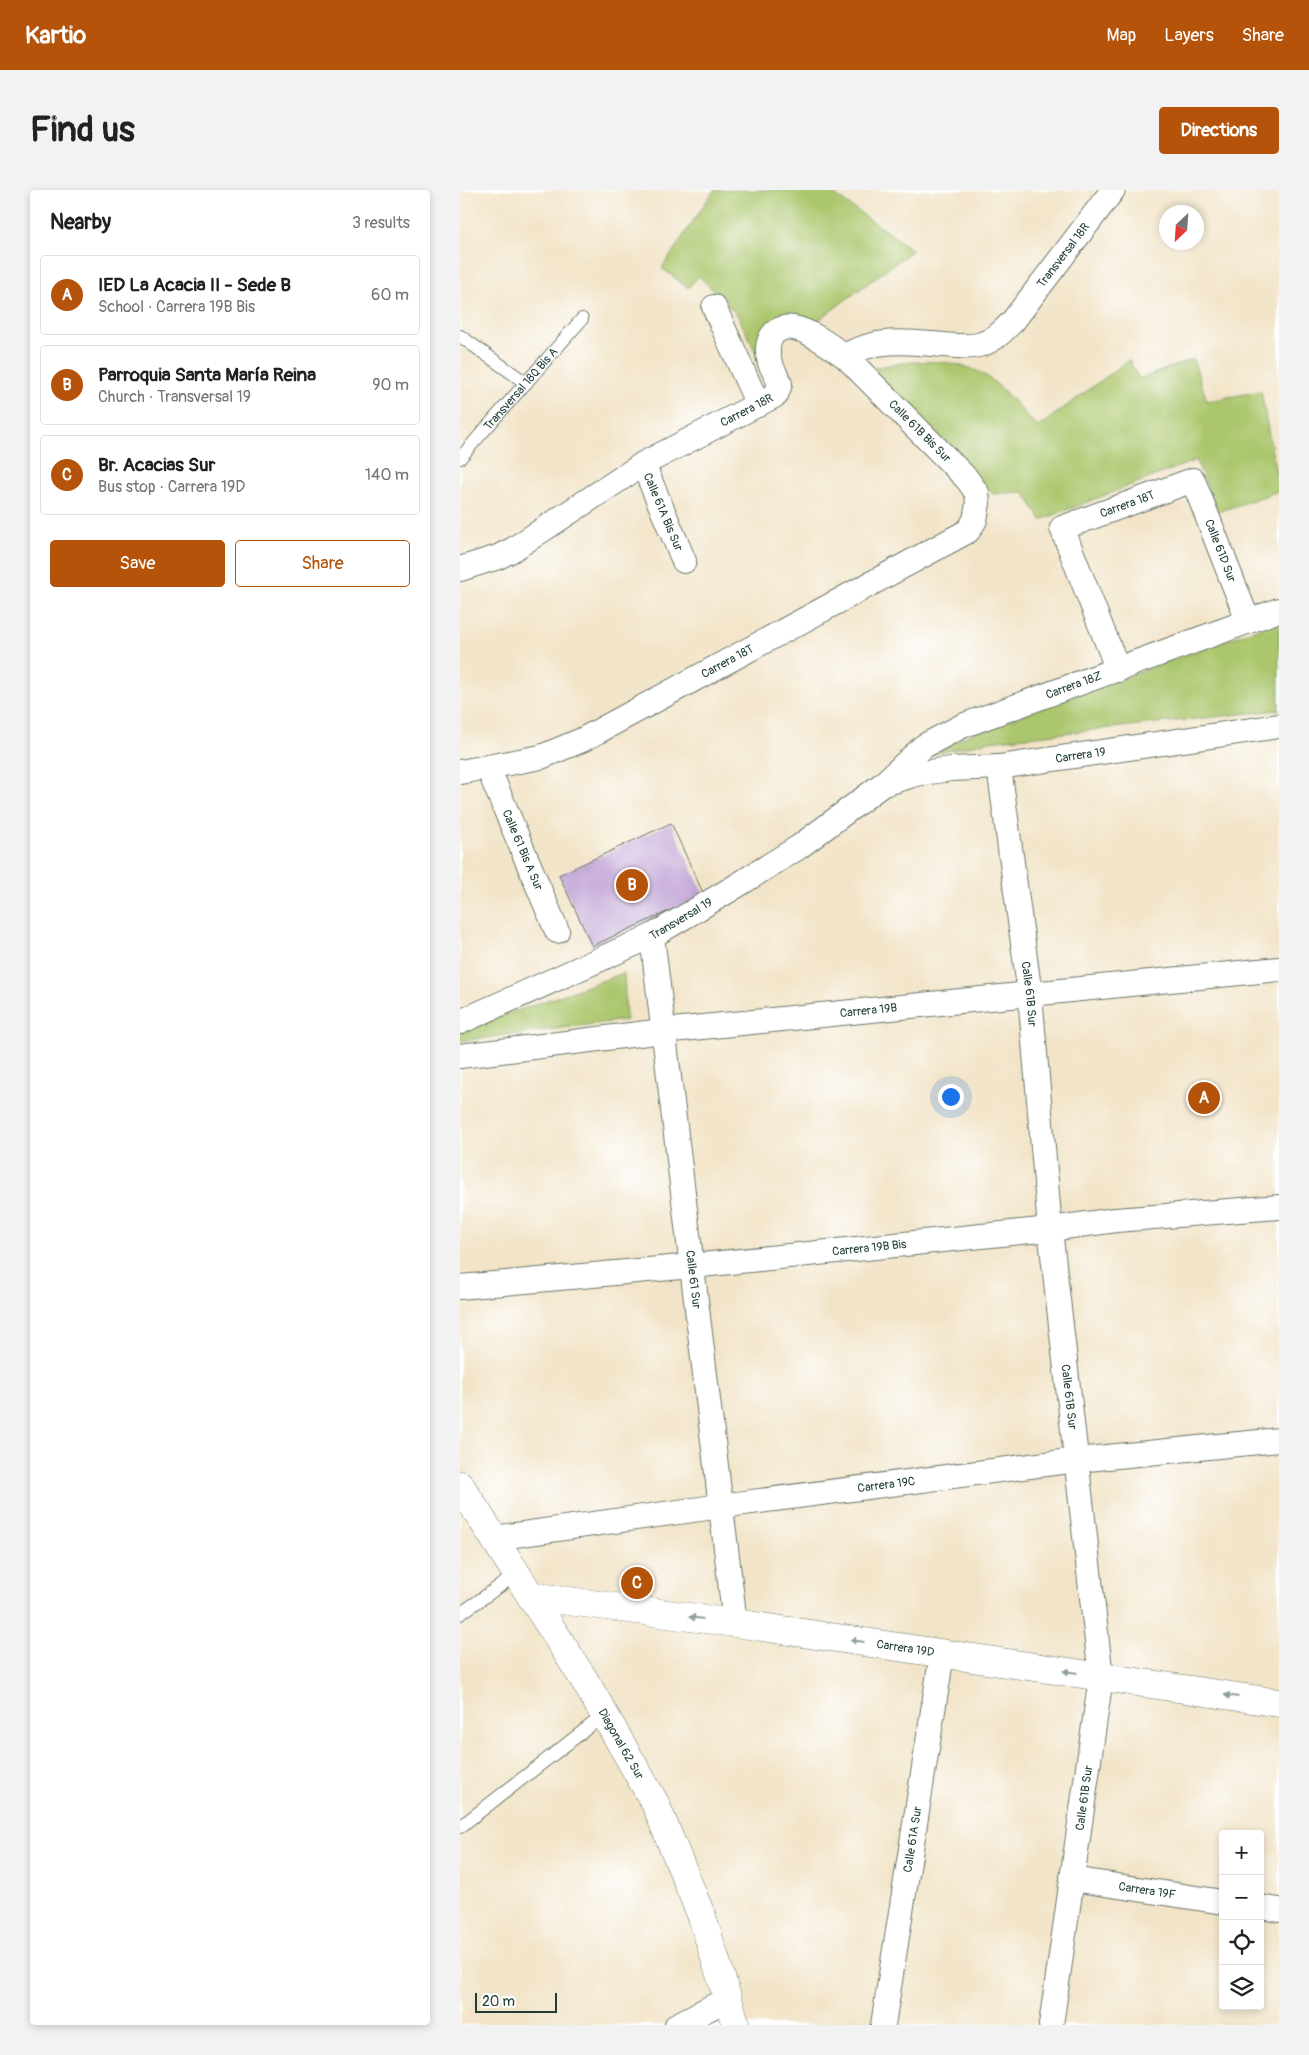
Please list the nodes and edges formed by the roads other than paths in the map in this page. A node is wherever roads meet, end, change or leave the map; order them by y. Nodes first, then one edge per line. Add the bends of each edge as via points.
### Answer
1 (1113, 190) edge
2 (714, 307) dead end
3 (582, 320) dead end
4 (460, 336) edge
5 (845, 356) junction
6 (526, 383) junction
7 (758, 405) junction
8 (463, 450) edge
9 (643, 464) junction
10 (1192, 480) joint
11 (977, 515) joint
12 (684, 561) dead end
13 (460, 569) edge
14 (1279, 610) edge
15 (1248, 622) junction
16 (1118, 670) junction
17 (1279, 726) edge
18 (999, 767) junction
19 (488, 768) junction
20 (460, 772) edge
21 (883, 784) junction
22 (557, 931) dead end
23 (652, 936) junction
24 (1279, 969) edge
25 (1030, 995) junction
26 (460, 1022) edge
27 (663, 1031) junction
28 (460, 1056) edge
29 (1279, 1207) edge
30 (1050, 1230) junction
31 (692, 1266) junction
32 (460, 1287) edge
33 (1279, 1440) edge
34 (1077, 1460) junction
35 (460, 1485) edge
36 (721, 1506) junction
37 (494, 1538) junction
38 (524, 1585) junction
39 (460, 1614) edge
40 (735, 1624) junction
41 (942, 1654) junction
42 (1102, 1677) junction
43 (1279, 1703) edge
44 (604, 1715) junction
45 (460, 1828) edge
46 (1072, 1879) junction
47 (1219, 1901) edge
48 (1264, 1908) edge
49 (1279, 1910) edge
50 (728, 1998) junction
51 (677, 2025) edge
52 (736, 2025) edge
53 (883, 2025) edge
54 (1051, 2025) edge

1 - 5 street, Transversal 18R via 1013,321 997,336 982,344 965,347 892,341 864,346
2 - 7 street
3 - 6 lane, Transversal 18Q Bis A
4 - 6 lane
5 - 7 street, Carrera 18R via 797,329 784,327 775,332 769,340 768,351 780,384 776,394
5 - 11 street, Calle 61B Bis Sur via 967,479 977,493
6 - 8 lane, Transversal 18Q Bis A
7 - 9 street, Carrera 18R
9 - 12 street, Calle 61A Bis Sur
9 - 13 street, Carrera 18R via 512,550
10 - 15 street, Calle 61D Sur
10 - 16 street, Carrera 18T via 1062,528
11 - 19 street, Carrera 18T via 963,535 582,740 541,757
14 - 15 street, Carrera 18Z
15 - 16 street, Carrera 18Z
16 - 21 street, Carrera 18Z via 962,726 924,746
17 - 18 street, Carrera 19
18 - 21 street, Carrera 19 via 950,769 916,774
18 - 25 street, Calle 61B Sur
19 - 20 street, Carrera 18T
19 - 22 street, Calle 61 Bis A Sur
21 - 23 street, Transversal 19 via 799,847
23 - 26 street, Transversal 19
23 - 27 street, Calle 61 Sur
24 - 25 street, Carrera 19B
25 - 27 street, Carrera 19B
25 - 30 street, Calle 61B Sur
27 - 28 street, Carrera 19B
27 - 31 street, Calle 61 Sur
29 - 30 street, Carrera 19B Bis via 1116,1220
30 - 31 street, Carrera 19B Bis
30 - 34 street, Calle 61B Sur
31 - 32 street, Carrera 19B Bis
31 - 36 street, Calle 61 Sur
33 - 34 street, Carrera 19C
34 - 36 street, Carrera 19C
34 - 42 street, Calle 61B Sur
35 - 37 street, Diagonal 62 Sur
36 - 37 street, Carrera 19C
36 - 40 street, Calle 61 Sur
37 - 38 street, Diagonal 62 Sur
38 - 39 lane
40 -> 38 street, Carrera 19D
38 - 44 street, Diagonal 62 Sur
41 -> 40 street, Carrera 19D
42 -> 41 street, Carrera 19D
41 - 53 street, Calle 61A Sur
43 -> 42 street, Carrera 19D
42 - 46 street, Calle 61B Sur
44 - 45 lane
44 - 50 street, Diagonal 62 Sur via 655,1803 702,1917
46 - 47 street, Carrera 19F
46 - 54 street, Calle 61B Sur
48 - 49 street
50 - 51 street
50 - 52 street, Diagonal 62 Sur

